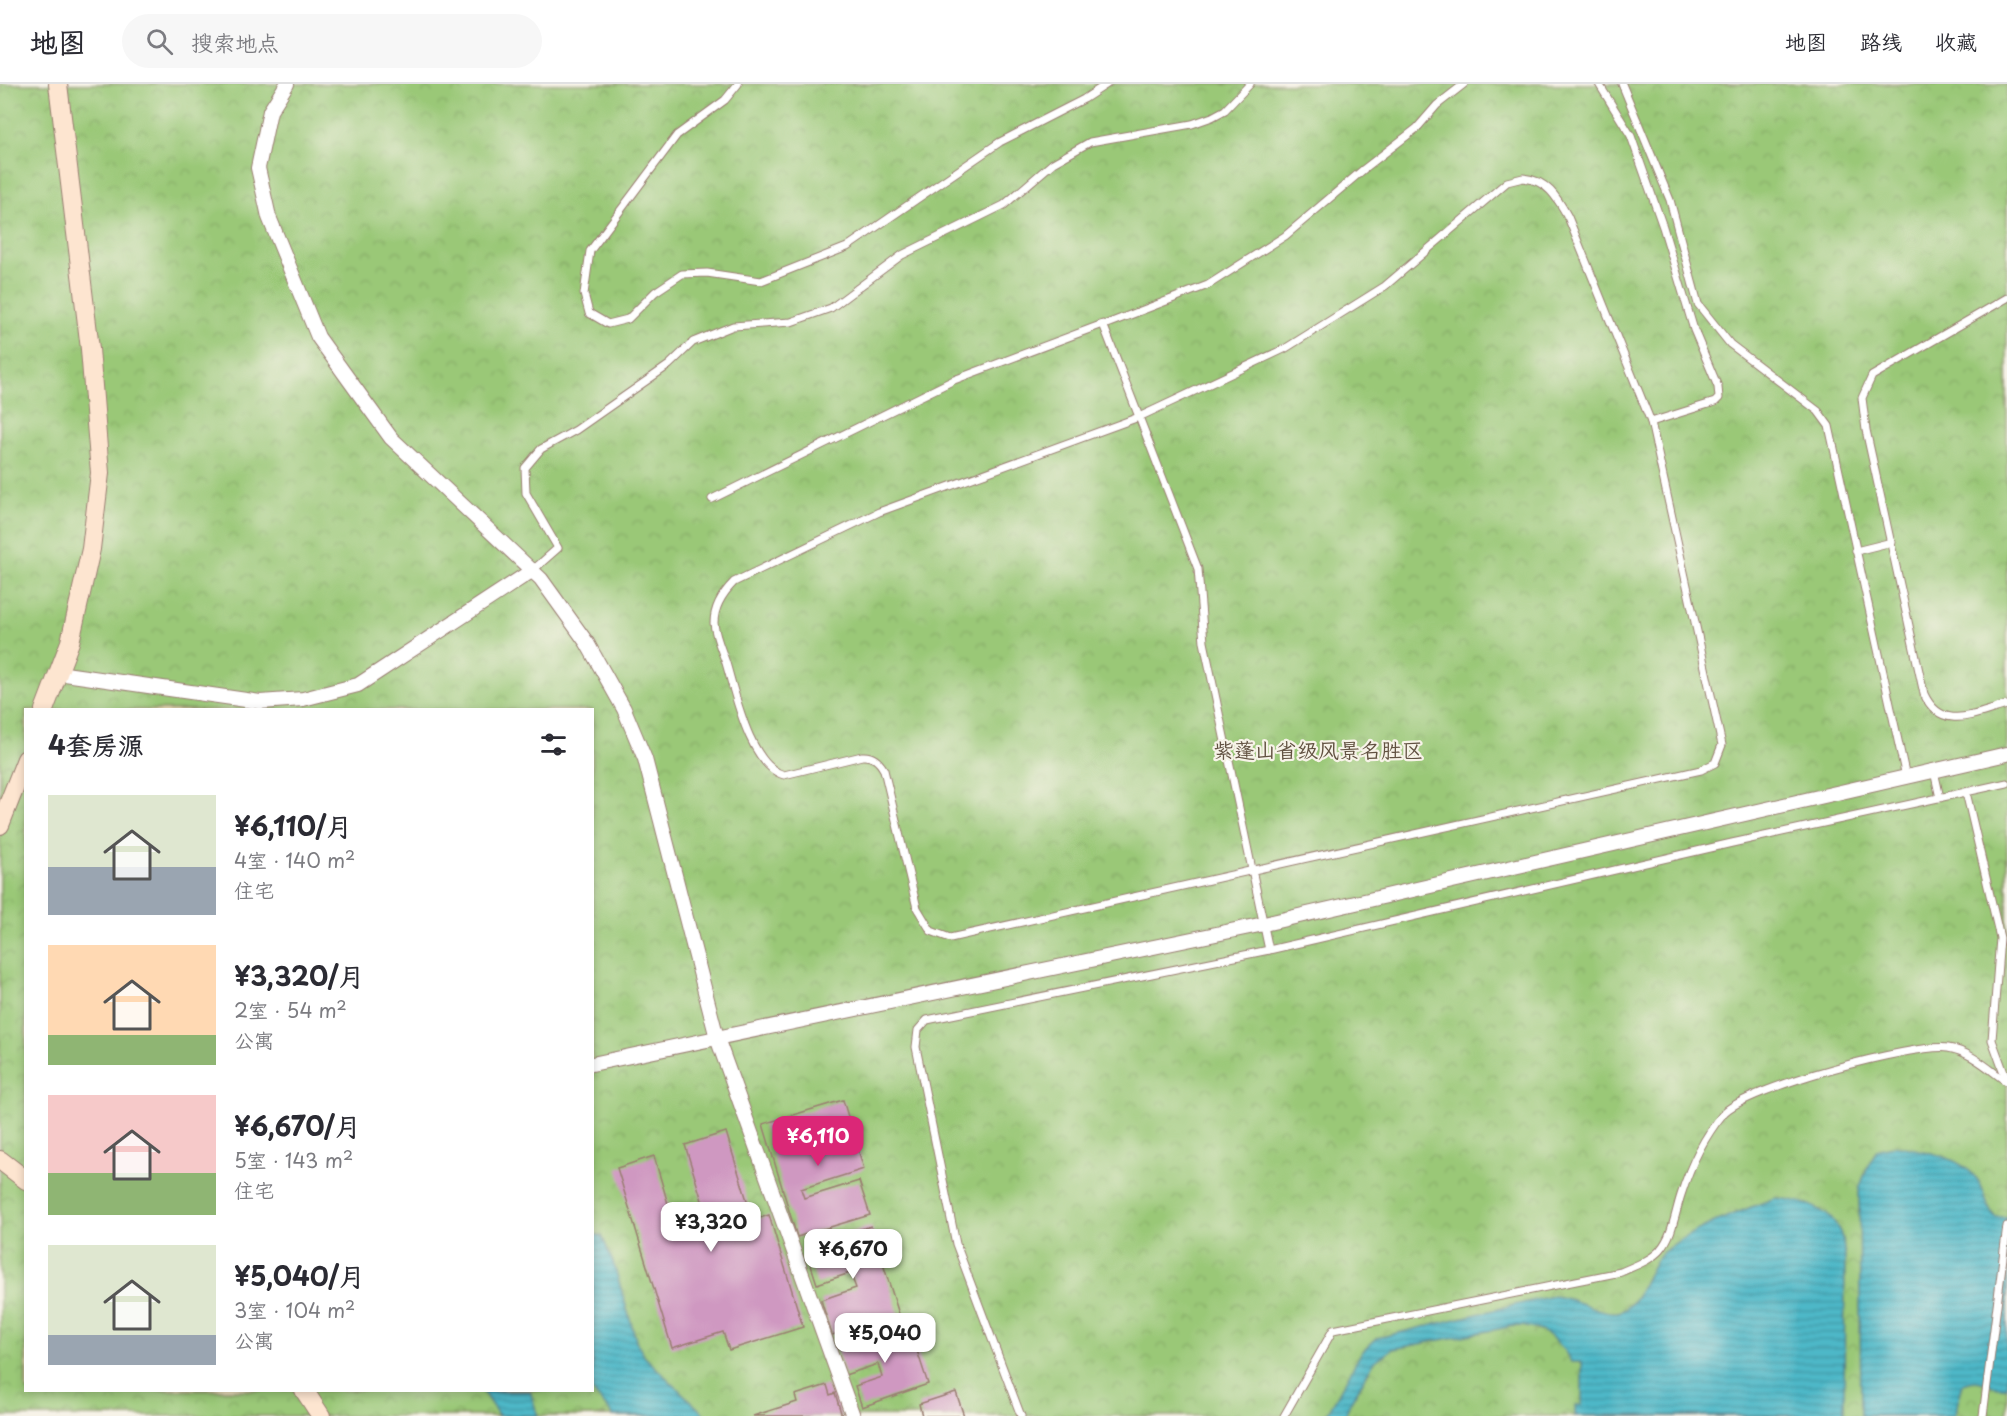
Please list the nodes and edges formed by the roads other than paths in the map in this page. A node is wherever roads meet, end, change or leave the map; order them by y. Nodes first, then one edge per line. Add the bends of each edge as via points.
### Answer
1 (58, 84) edge
2 (287, 84) edge
3 (738, 84) edge
4 (1107, 84) edge
5 (1250, 84) edge
6 (1464, 84) edge
7 (1599, 84) edge
8 (1622, 84) edge
9 (2007, 298) edge
10 (1104, 325) junction
11 (1139, 417) junction
12 (1651, 422) junction
13 (712, 499) dead end
14 (1892, 542) junction
15 (1856, 551) junction
16 (533, 570) junction
17 (58, 673) junction
18 (2007, 705) edge
19 (45, 708) edge
20 (2007, 754) edge
21 (24, 764) edge
22 (1934, 771) junction
23 (1906, 777) junction
24 (2007, 783) edge
25 (1966, 792) junction
26 (1940, 798) junction
27 (0, 825) edge
28 (1253, 871) junction
29 (1264, 924) junction
30 (1269, 951) junction
31 (717, 1038) junction
32 (594, 1064) edge
33 (2007, 1082) edge
34 (0, 1160) edge
35 (24, 1178) edge
36 (2007, 1226) edge
37 (305, 1392) edge
38 (321, 1416) edge
39 (853, 1416) edge
40 (1021, 1416) edge
41 (1284, 1416) edge
42 (1983, 1416) edge

1 - 17 street via 90,349 100,473 91,549 70,642
2 - 16 street via 270,111 258,168 269,217 318,337 391,438
3 - 4 lane via 725,100 677,135 590,251 584,294 590,313 608,324 628,319 655,292 682,274 707,273 761,281 847,247 1000,142
5 - 16 lane via 1225,110 1212,117 1090,142 1053,163 1004,205 902,255 831,308 791,322 733,327 693,342 669,365 534,455 525,468 524,487 558,548
6 - 10 lane via 1437,105 1417,128 1285,236 1208,285
7 - 12 lane via 1630,136 1719,395 1715,402
8 - 15 lane via 1670,201 1698,304 1730,344 1818,411 1829,426
9 - 14 lane via 1872,376 1866,386 1863,415
10 - 11 lane
10 - 13 lane via 954,380
11 - 12 lane via 1286,348 1385,286 1507,182 1523,178 1541,182 1550,189 1568,217
11 - 28 lane via 1198,569 1204,642
11 - 28 lane via 879,512 734,582 719,602 714,624 745,726 769,767 792,774 866,756 882,765 917,908 931,930 950,938
12 - 28 lane via 1722,745 1715,763 1701,770
14 - 15 lane
14 - 18 lane via 1930,708 1938,715 1955,718
15 - 23 lane
16 - 17 street via 358,685 303,699 260,702
16 - 31 street via 587,644 624,709 645,759
17 - 19 street
20 - 22 street
21 - 27 street
22 - 23 street
22 - 26 lane
23 - 29 street
24 - 25 lane
25 - 26 lane
25 - 33 lane via 2000,939 1992,1040
26 - 30 lane
28 - 29 lane
29 - 30 lane
29 - 31 street
30 - 40 lane via 927,1020 918,1030 916,1047 956,1244
31 - 32 street
31 - 39 street
33 - 41 lane via 1971,1057 1947,1047 1901,1054 1765,1089 1731,1106 1713,1127 1696,1156 1666,1242 1650,1258 1621,1272 1332,1330
34 - 35 street
36 - 42 lane
37 - 38 street

